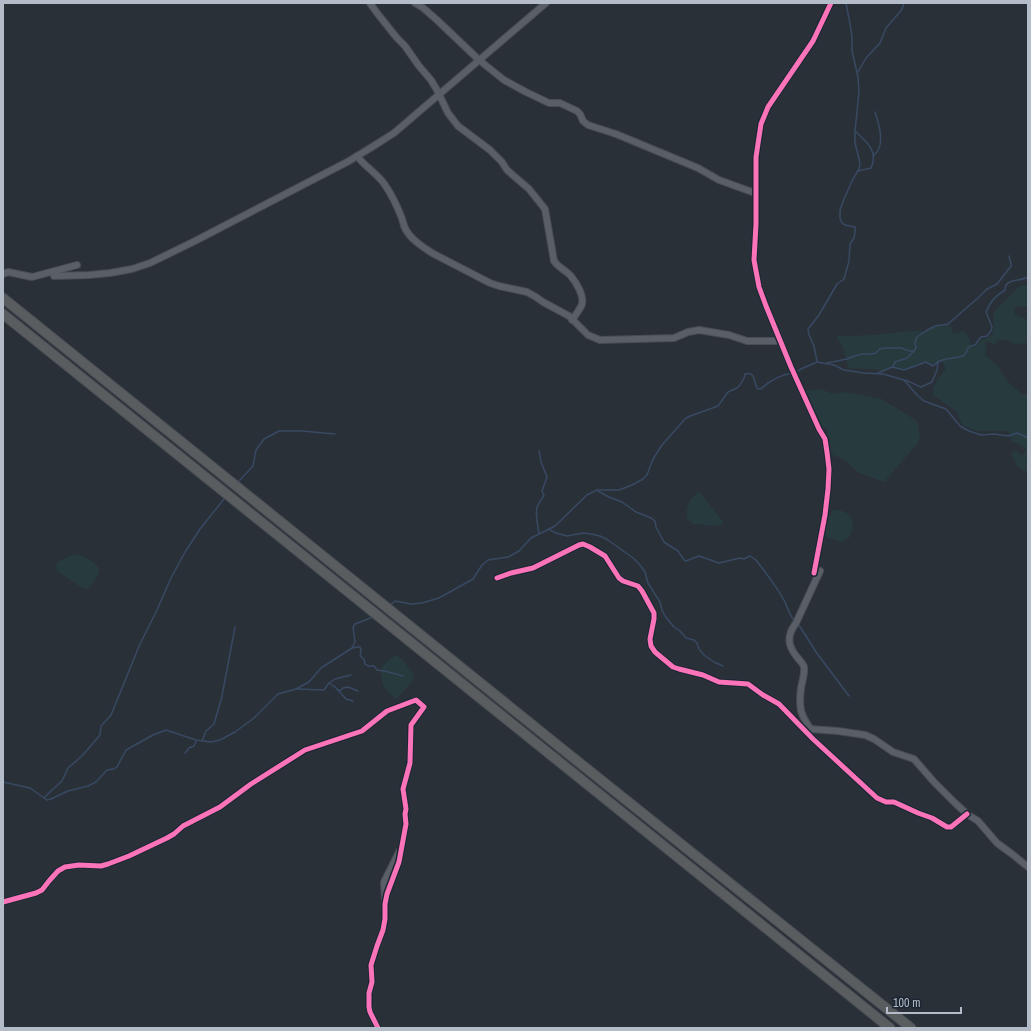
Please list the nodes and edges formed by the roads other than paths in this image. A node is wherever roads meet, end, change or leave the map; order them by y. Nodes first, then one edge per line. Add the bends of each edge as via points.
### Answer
1 (370, 3) edge
2 (416, 3) edge
3 (546, 3) edge
4 (831, 3) edge
5 (479, 60) junction
6 (439, 95) junction
7 (357, 156) junction
8 (755, 193) junction
9 (77, 265) dead end
10 (3, 274) edge
11 (54, 276) dead end
12 (3, 298) edge
13 (3, 314) edge
14 (572, 320) junction
15 (780, 341) junction
16 (497, 578) dead end
17 (799, 725) junction
18 (810, 728) junction
19 (814, 739) junction
20 (967, 814) junction
21 (1028, 867) edge
22 (3, 902) edge
23 (378, 1028) edge
24 (890, 1028) edge
25 (912, 1028) edge

1 - 6 street via 431,80
2 - 5 street
3 - 5 street
4 - 8 street via 813,42 763,118 756,157
5 - 6 street
5 - 8 street via 504,80 526,92 549,103 560,103 577,111 588,125 616,134 698,168 719,180
6 - 7 street via 394,133
6 - 14 street via 458,126 490,150 507,170 529,189 545,210 554,261 570,275 581,295 582,304
7 - 11 street via 150,263 110,273
7 - 14 street via 384,183 399,211 404,228 424,247 490,283 527,292
8 - 15 street via 755,267 761,293
9 - 10 street via 32,277 8,272
12 - 25 highway
13 - 24 highway
14 - 15 street via 588,335 600,340 674,338 699,330 747,341
15 - 18 street via 824,439 829,469 827,504 817,572 789,638 793,653 804,668 800,690 801,710
16 - 17 street via 533,568 579,545 590,547 605,556 619,578 638,586 642,591 654,614 650,639 655,652 673,667 719,682 748,684 779,704
17 - 18 street
17 - 19 street
18 - 19 street
18 - 20 street via 865,735 893,752 914,759
19 - 20 street via 877,798 894,802 947,827 951,827
20 - 21 street via 978,820 997,843
22 - 23 street via 42,890 58,871 65,867 101,866 167,838 183,826 220,807 305,750 362,731 387,711 416,700 424,707 411,725 410,763 403,789 406,824 401,847 384,882 385,919 371,965 370,1012

